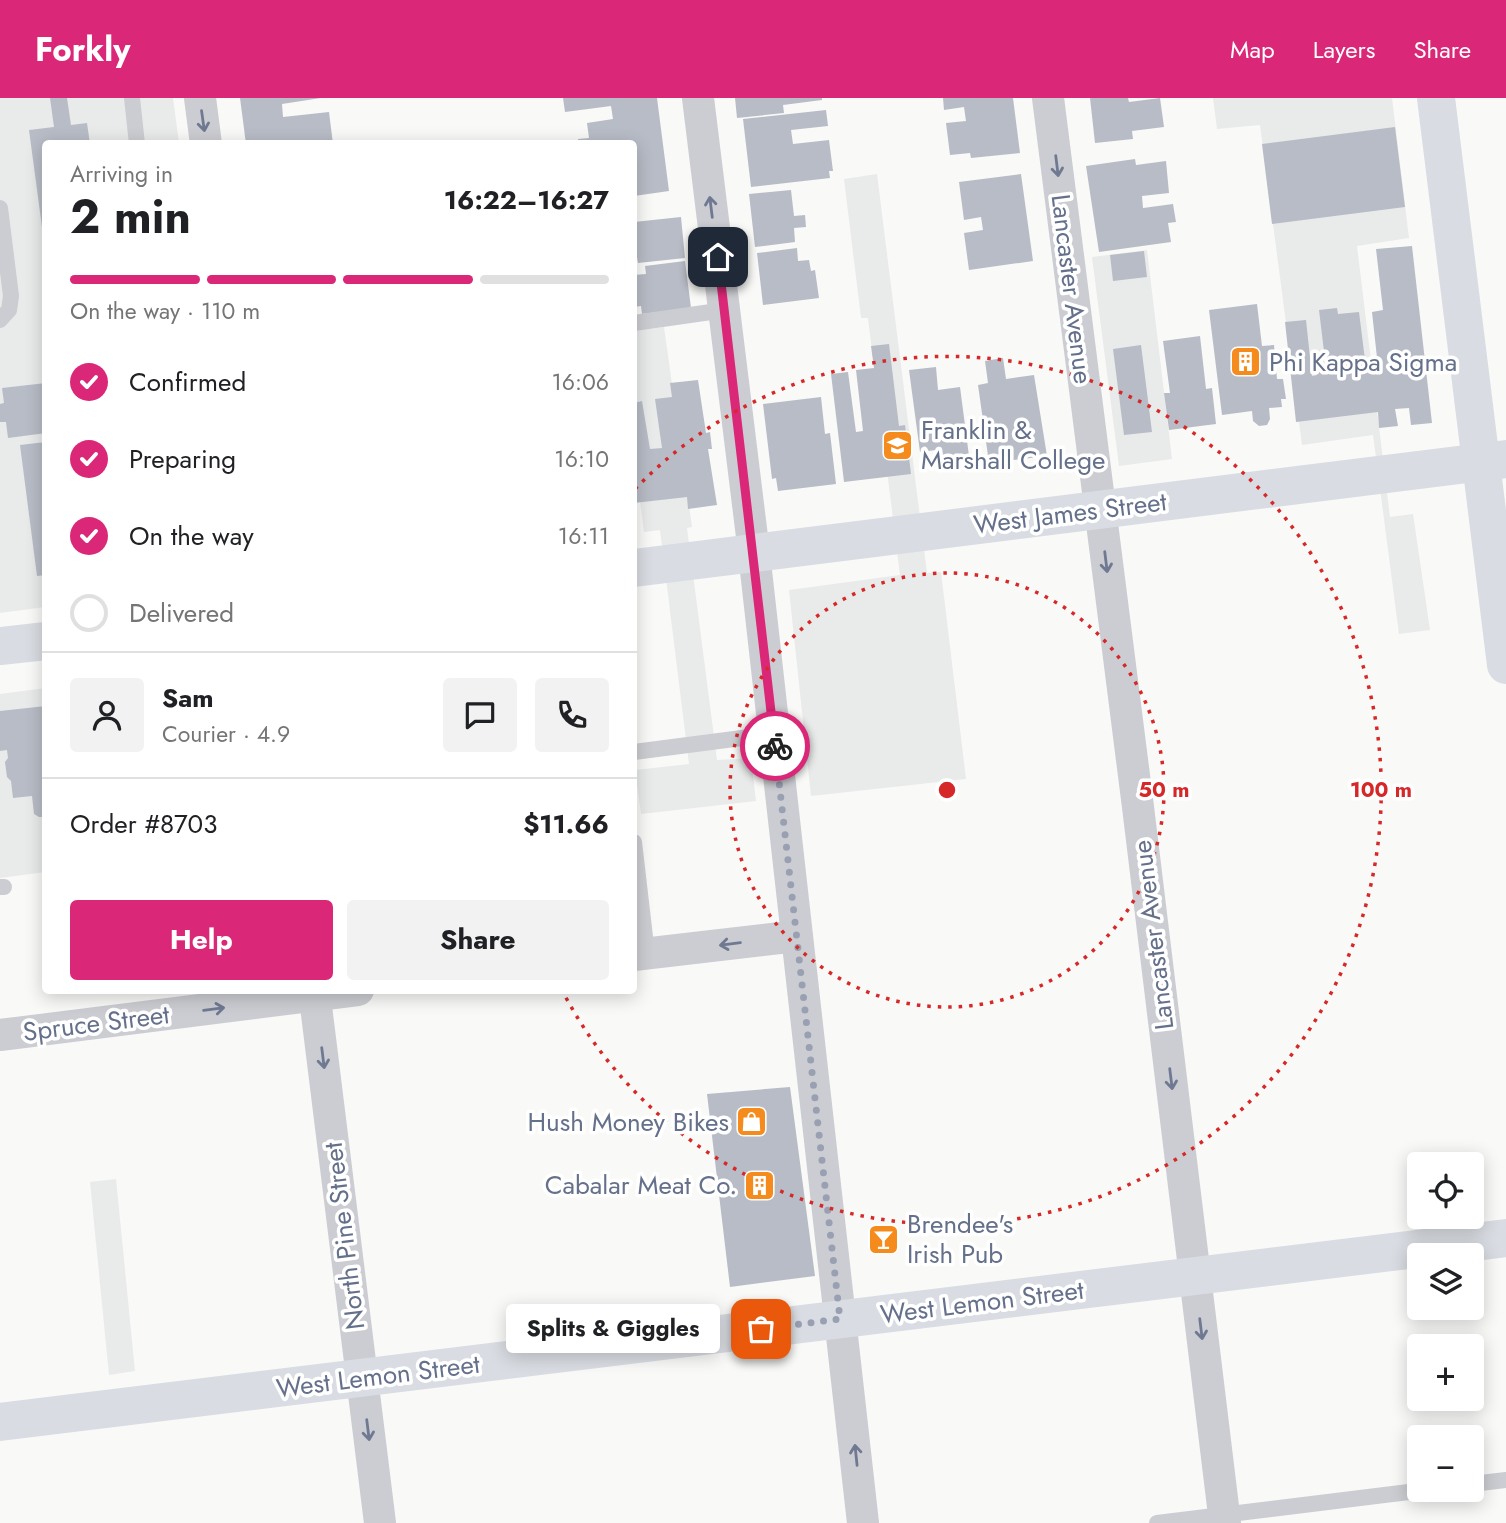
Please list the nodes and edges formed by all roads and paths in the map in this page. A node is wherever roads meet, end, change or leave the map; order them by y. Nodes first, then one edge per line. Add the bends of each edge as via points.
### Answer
1 (132, 98) edge
2 (200, 98) edge
3 (698, 98) edge
4 (1048, 98) edge
5 (1437, 98) edge
6 (137, 140) edge
7 (205, 140) edge
8 (0, 208) edge
9 (725, 310) junction
10 (0, 320) edge
11 (637, 323) edge
12 (1493, 460) edge
13 (1100, 509) junction
14 (754, 553) junction
15 (637, 568) edge
16 (42, 641) edge
17 (0, 646) edge
18 (1506, 666) edge
19 (773, 734) junction
20 (637, 752) edge
21 (637, 898) edge
22 (797, 936) junction
23 (640, 955) edge
24 (308, 994) edge
25 (315, 994) edge
26 (0, 1035) edge
27 (1506, 1238) edge
28 (1195, 1276) junction
29 (840, 1319) junction
30 (362, 1378) junction
31 (0, 1422) edge
32 (1506, 1480) edge
33 (1484, 1483) edge
34 (1407, 1493) edge
35 (1225, 1519) edge
36 (380, 1523) edge
37 (863, 1523) edge
38 (1157, 1523) edge

1 - 6 lane
2 -> 7 street
9 -> 3 street
4 -> 13 street, Lancaster Avenue
5 - 12 street
8 - 10 lane via 11,296 9,310
9 - 11 lane
9 - 14 street
12 - 13 street, West James Street
12 - 18 street
13 - 14 street, West James Street
13 -> 28 street, Lancaster Avenue
14 - 15 street, West James Street
14 - 19 street
16 - 17 street
19 - 20 lane
19 - 22 street
21 - 23 lane
22 -> 23 street
22 - 29 street
26 -> 24 street, Spruce Street
25 -> 30 street, North Pine Street
27 - 28 street, West Lemon Street
28 - 29 street, West Lemon Street
28 -> 35 street, Lancaster Avenue
29 - 30 street, West Lemon Street
37 -> 29 street
30 - 31 street, West Lemon Street
30 -> 36 street, North Pine Street
32 - 33 lane
34 - 35 lane
35 - 38 lane

